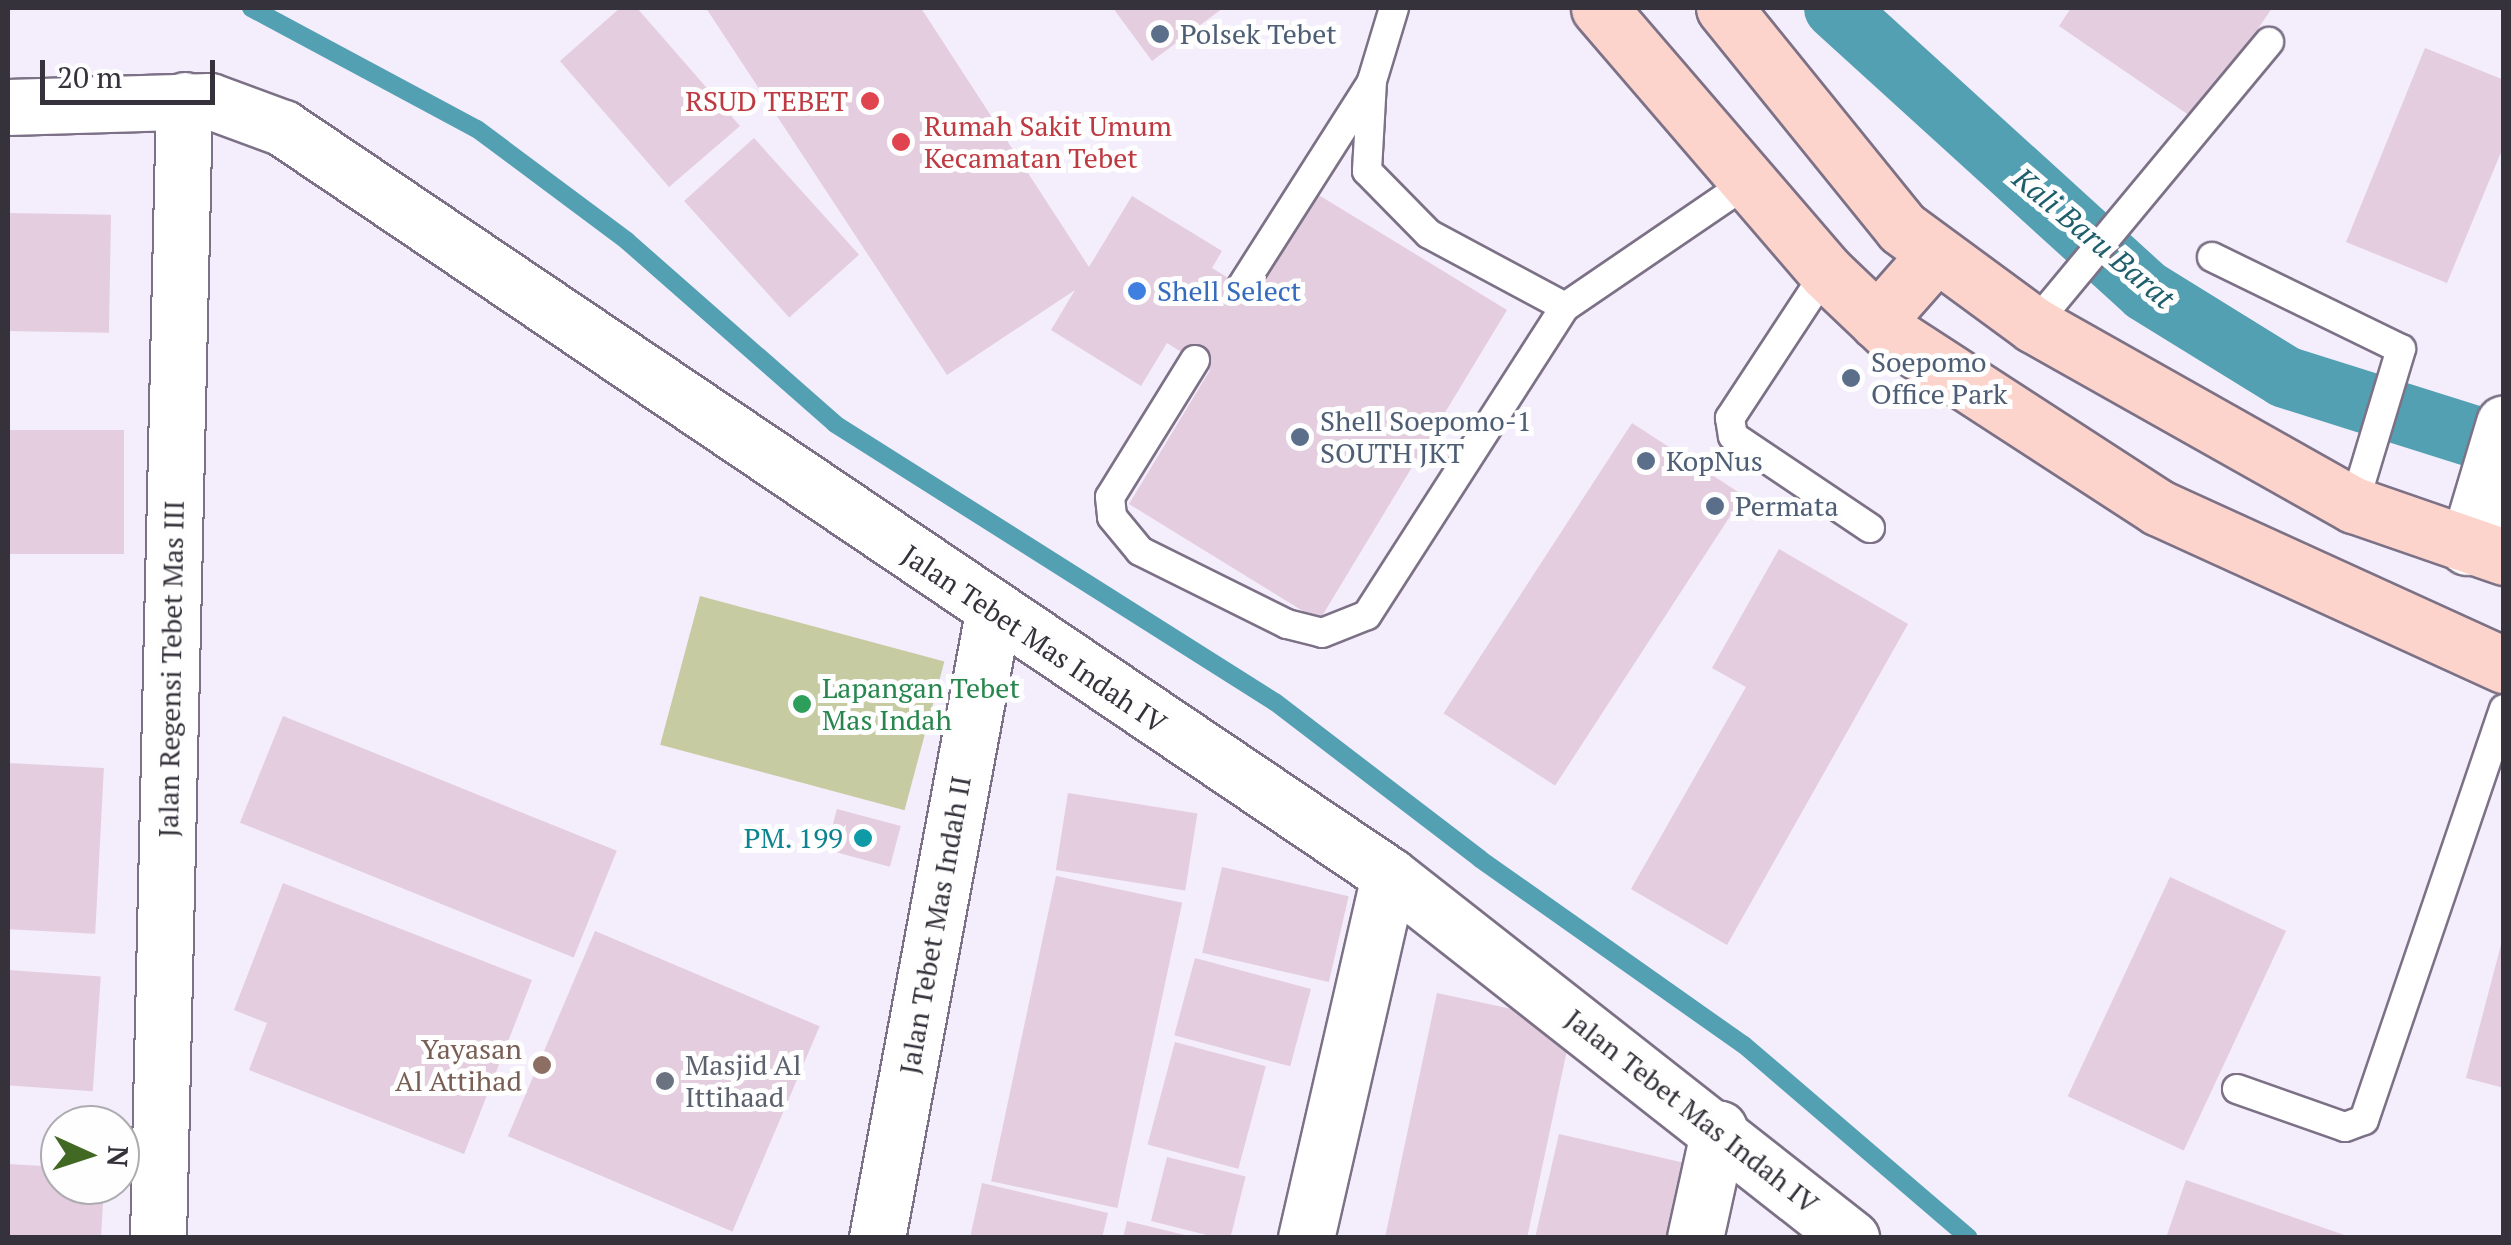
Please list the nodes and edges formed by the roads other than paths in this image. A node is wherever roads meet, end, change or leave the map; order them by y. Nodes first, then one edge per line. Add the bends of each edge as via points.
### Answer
1 (1394, 8) edge
2 (1599, 8) edge
3 (1724, 8) edge
4 (2269, 42) dead end
5 (1372, 81) junction
6 (184, 100) junction
7 (8, 107) edge
8 (1748, 182) junction
9 (1936, 254) junction
10 (2212, 257) dead end
11 (1826, 272) junction
12 (1242, 286) dead end
13 (1565, 307) junction
14 (1876, 321) junction
15 (2034, 326) junction
16 (1195, 360) dead end
17 (2504, 423) edge
18 (2354, 506) junction
19 (1870, 528) dead end
20 (2485, 552) edge
21 (992, 613) junction
22 (2504, 665) edge
23 (2504, 709) edge
24 (1390, 876) junction
25 (2237, 1089) dead end
26 (1719, 1129) junction
27 (158, 1238) edge
28 (877, 1238) edge
29 (1306, 1238) edge
30 (1694, 1238) edge
31 (1851, 1238) edge

1 - 5 lane
2 - 8 main road
3 - 9 main road via 1902,228
4 - 15 lane
5 - 12 lane
5 - 13 lane via 1367,171 1429,234
6 - 7 street, Jalan Tebet Mas Indah IV
6 - 21 street, Jalan Tebet Mas Indah IV via 246,109 283,128
6 - 27 street, Jalan Regensi Tebet Mas III
8 - 11 main road
8 - 13 lane
9 - 14 main road
9 - 15 main road
10 - 18 lane via 2401,348
11 - 14 main road
11 - 19 lane via 1730,418 1733,436
13 - 16 lane via 1367,615 1322,633 1287,624 1140,550 1112,517 1110,496
14 - 22 main road via 2159,508
15 - 18 main road
17 - 20 street via 2484,481
18 - 20 main road
21 - 24 street, Jalan Tebet Mas Indah IV
21 - 28 street, Jalan Tebet Mas Indah II
23 - 25 lane via 2364,1120 2345,1126
24 - 26 street, Jalan Tebet Mas Indah IV
24 - 29 street
26 - 30 street
26 - 31 street, Jalan Tebet Mas Indah IV

